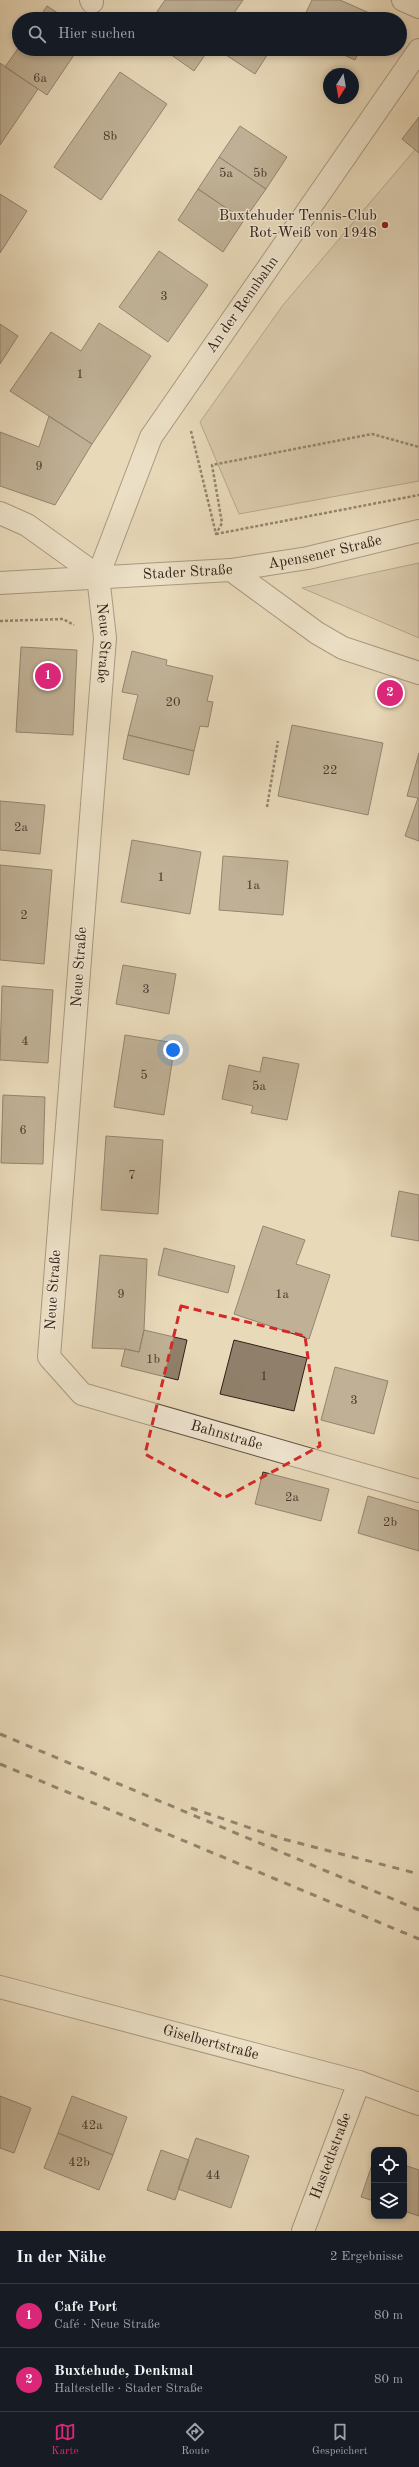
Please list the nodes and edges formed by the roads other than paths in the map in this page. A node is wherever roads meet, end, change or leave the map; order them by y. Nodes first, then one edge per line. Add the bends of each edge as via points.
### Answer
1 (404, 0) edge
2 (419, 7) edge
3 (419, 50) edge
4 (0, 513) edge
5 (419, 531) edge
6 (231, 570) junction
7 (98, 576) junction
8 (0, 583) edge
9 (419, 673) edge
10 (49, 1357) joint
11 (419, 1491) edge
12 (0, 1987) edge
13 (359, 2082) junction
14 (419, 2104) edge
15 (303, 2231) edge

1 - 2 street
3 - 7 street, An der Rennbahn via 151,437
4 - 7 street via 27,525
5 - 6 street, Apensener Straße via 308,558
6 - 7 street, Stader Straße
6 - 9 street, Stader Straße via 317,633 343,648
7 - 8 street, Stader Straße
7 - 10 street, Neue Straße via 105,638
10 - 11 street, Bahnstraße via 82,1394
12 - 13 street, Giselbertstraße
13 - 14 street, Giselbertstraße
13 - 15 street, Hastedtstraße

